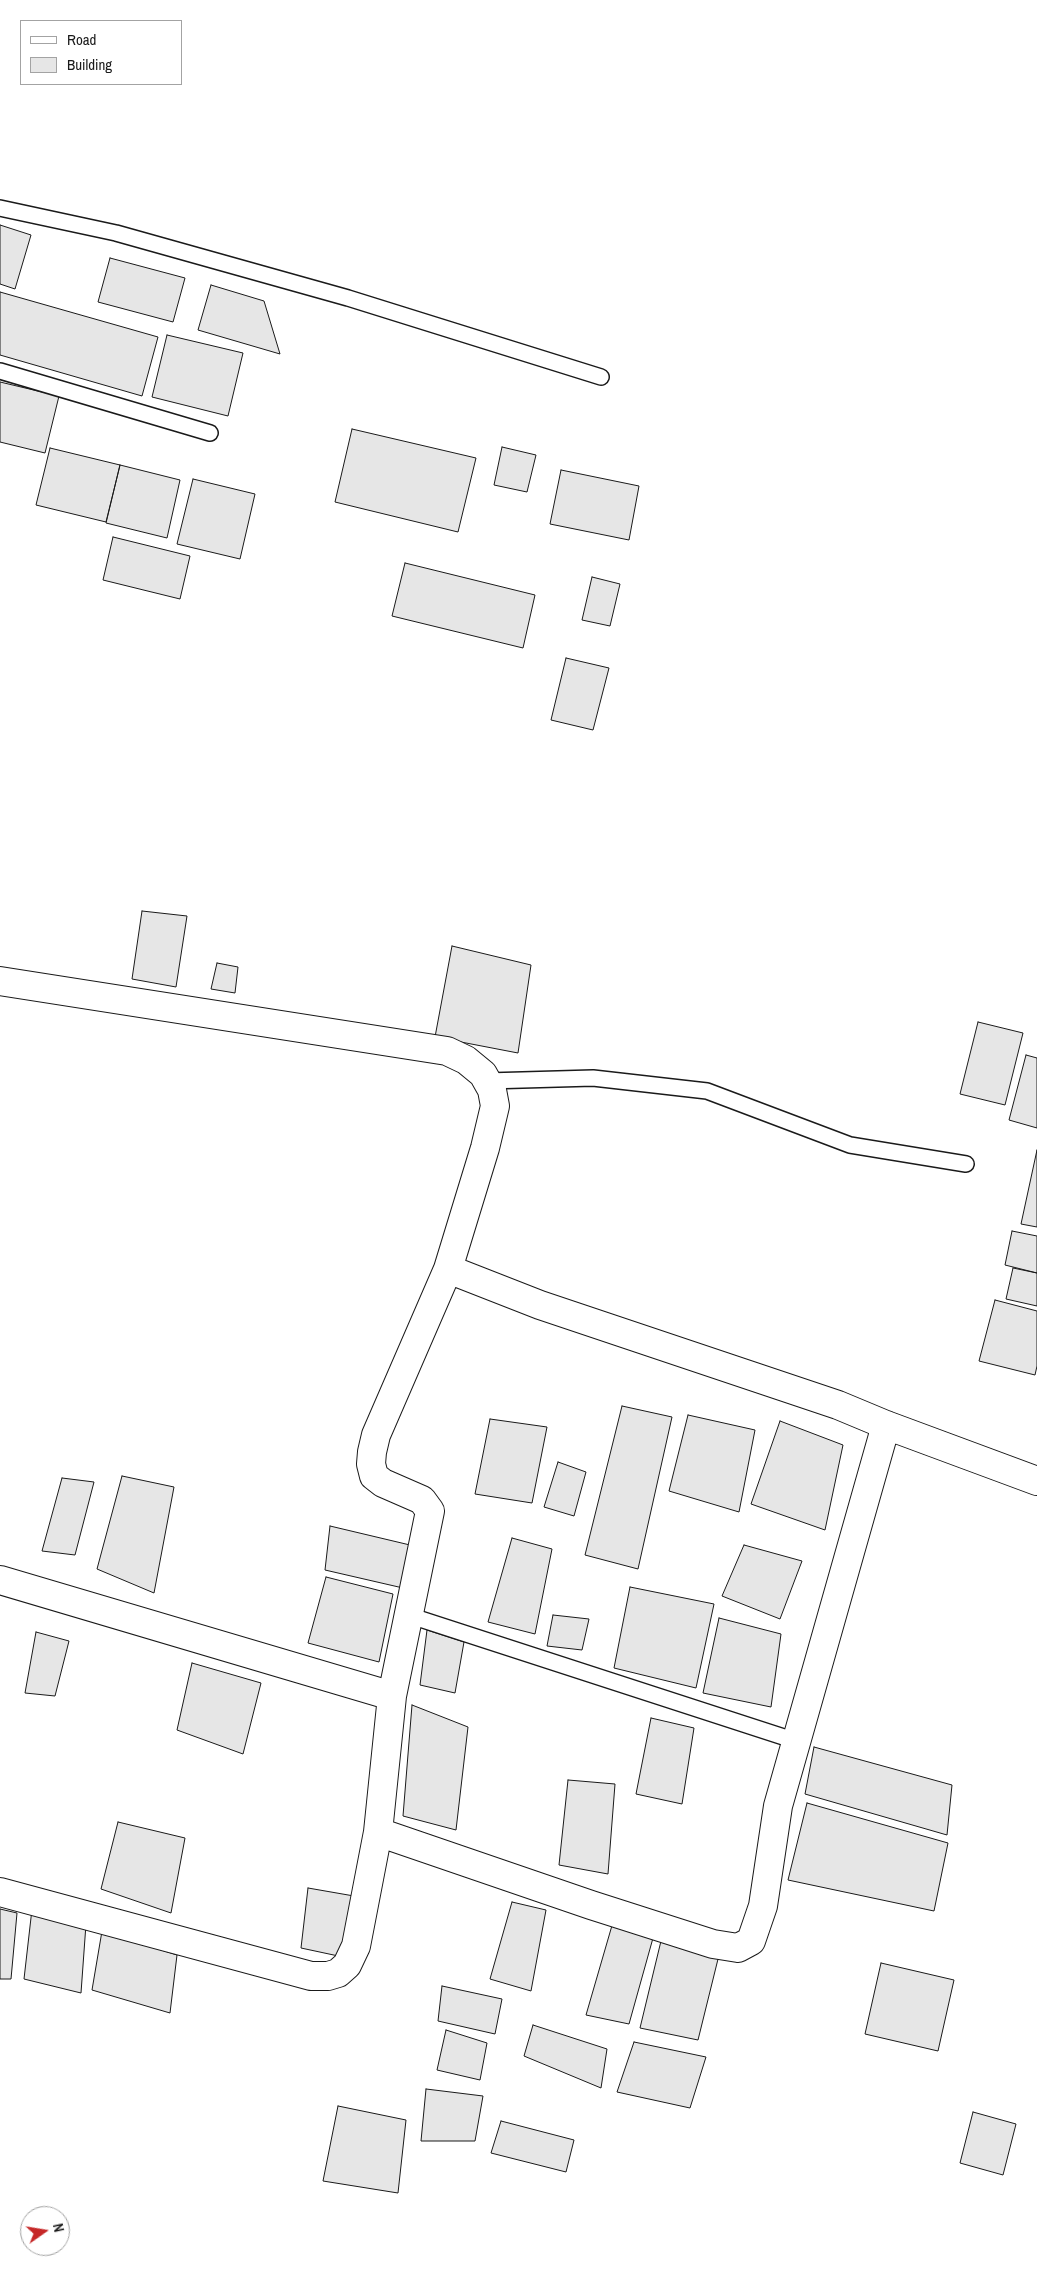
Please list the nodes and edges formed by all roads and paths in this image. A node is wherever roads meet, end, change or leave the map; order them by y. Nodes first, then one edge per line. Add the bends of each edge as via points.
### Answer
1 (0, 208) edge
2 (0, 371) edge
3 (601, 377) dead end
4 (210, 433) dead end
5 (0, 981) edge
6 (487, 1081) junction
7 (966, 1164) dead end
8 (448, 1269) junction
9 (886, 1425) junction
10 (1037, 1481) edge
11 (0, 1580) edge
12 (408, 1615) junction
13 (392, 1696) junction
14 (796, 1741) junction
15 (378, 1832) junction
16 (0, 1892) edge

1 - 3 lane via 116,233 339,296
2 - 4 lane
5 - 6 street via 447,1051 466,1060
6 - 7 lane via 593,1078 708,1090 850,1145
6 - 8 street via 494,1098 493,1120
8 - 9 street via 540,1305 838,1405
8 - 12 street via 376,1435 372,1452 374,1476 422,1500 430,1511
9 - 10 street
9 - 14 street
11 - 13 street
12 - 13 street
12 - 14 lane
13 - 15 street
14 - 15 street via 778,1806 760,1920 751,1941 738,1948 713,1944 591,1905
15 - 16 street via 356,1946 347,1965 328,1976 312,1976

